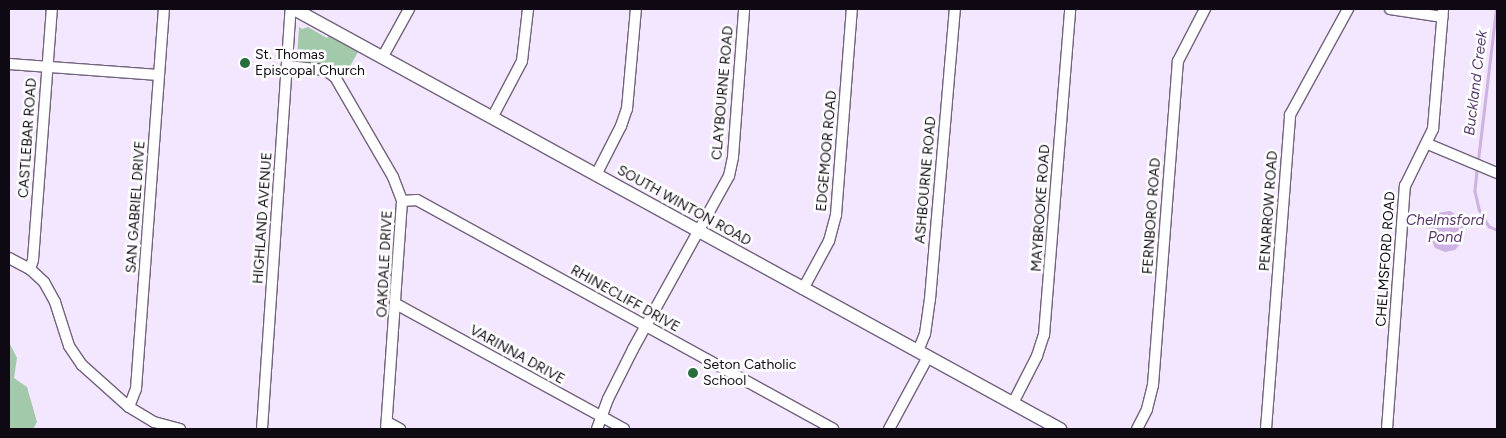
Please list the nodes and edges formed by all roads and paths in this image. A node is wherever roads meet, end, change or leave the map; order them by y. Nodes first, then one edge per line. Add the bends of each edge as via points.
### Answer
1 (52, 9) edge
2 (164, 9) edge
3 (293, 9) edge
4 (409, 9) edge
5 (528, 9) edge
6 (636, 9) edge
7 (744, 9) edge
8 (852, 9) edge
9 (955, 9) edge
10 (1070, 9) edge
11 (1205, 9) edge
12 (1348, 9) edge
13 (1390, 9) edge
14 (1443, 13) edge
15 (382, 58) junction
16 (9, 64) edge
17 (287, 66) junction
18 (47, 67) junction
19 (159, 75) junction
20 (492, 118) junction
21 (1428, 144) junction
22 (1497, 173) edge
23 (596, 175) junction
24 (402, 201) junction
25 (698, 231) junction
26 (9, 258) edge
27 (30, 269) junction
28 (803, 289) junction
29 (396, 304) junction
30 (646, 326) junction
31 (923, 354) junction
32 (1013, 403) junction
33 (129, 407) junction
34 (601, 417) junction
35 (387, 426) edge
36 (180, 429) edge
37 (262, 429) edge
38 (400, 429) edge
39 (597, 429) edge
40 (624, 429) edge
41 (833, 429) edge
42 (889, 429) edge
43 (1060, 429) edge
44 (1137, 429) edge
45 (1266, 429) edge
46 (1387, 429) edge

1 - 18 street, CASTLEBAR ROAD
2 - 19 street, SAN GABRIEL DRIVE
3 - 15 main road, SOUTH WINTON ROAD
3 - 17 street, HIGHLAND AVENUE
4 - 15 street
5 - 20 street via 523,55
6 - 23 street via 627,109
7 - 25 street, CLAYBOURNE ROAD via 731,170
8 - 28 street, EDGEMOOR ROAD via 836,216 828,241
9 - 31 street, ASHBOURNE ROAD
10 - 32 street, MAYBROOKE ROAD via 1044,335 1038,356
11 - 44 street, FERNBORO ROAD via 1178,61 1153,385 1148,409
12 - 45 street, PENARROW ROAD via 1290,115
13 - 14 street
14 - 21 street, CHELMSFORD ROAD via 1434,122
15 - 20 main road, SOUTH WINTON ROAD
16 - 18 street
17 - 24 street, OAKDALE DRIVE via 325,70 335,77 393,177
17 - 37 street, HIGHLAND AVENUE
18 - 19 street
18 - 27 street, CASTLEBAR ROAD
19 - 33 street, SAN GABRIEL DRIVE via 136,389
20 - 23 main road, SOUTH WINTON ROAD
21 - 22 street
21 - 46 street, CHELMSFORD ROAD via 1405,186
23 - 25 main road, SOUTH WINTON ROAD
24 - 29 street, OAKDALE DRIVE
24 - 30 street, RHINECLIFF DRIVE via 417,200
25 - 28 main road, SOUTH WINTON ROAD
25 - 30 street, CLAYBOURNE ROAD
26 - 27 street
27 - 33 street via 50,292 74,355
28 - 31 main road, SOUTH WINTON ROAD
29 - 34 street, VARINNA DRIVE
29 - 35 street, OAKDALE DRIVE
30 - 34 street, CLAYBOURNE ROAD
30 - 41 street, RHINECLIFF DRIVE
31 - 32 main road, SOUTH WINTON ROAD
31 - 42 street, ASHBOURNE ROAD
32 - 43 main road, SOUTH WINTON ROAD
33 - 36 street via 154,422
34 - 39 street, CLAYBOURNE ROAD
34 - 40 street, VARINNA DRIVE
35 - 38 street

